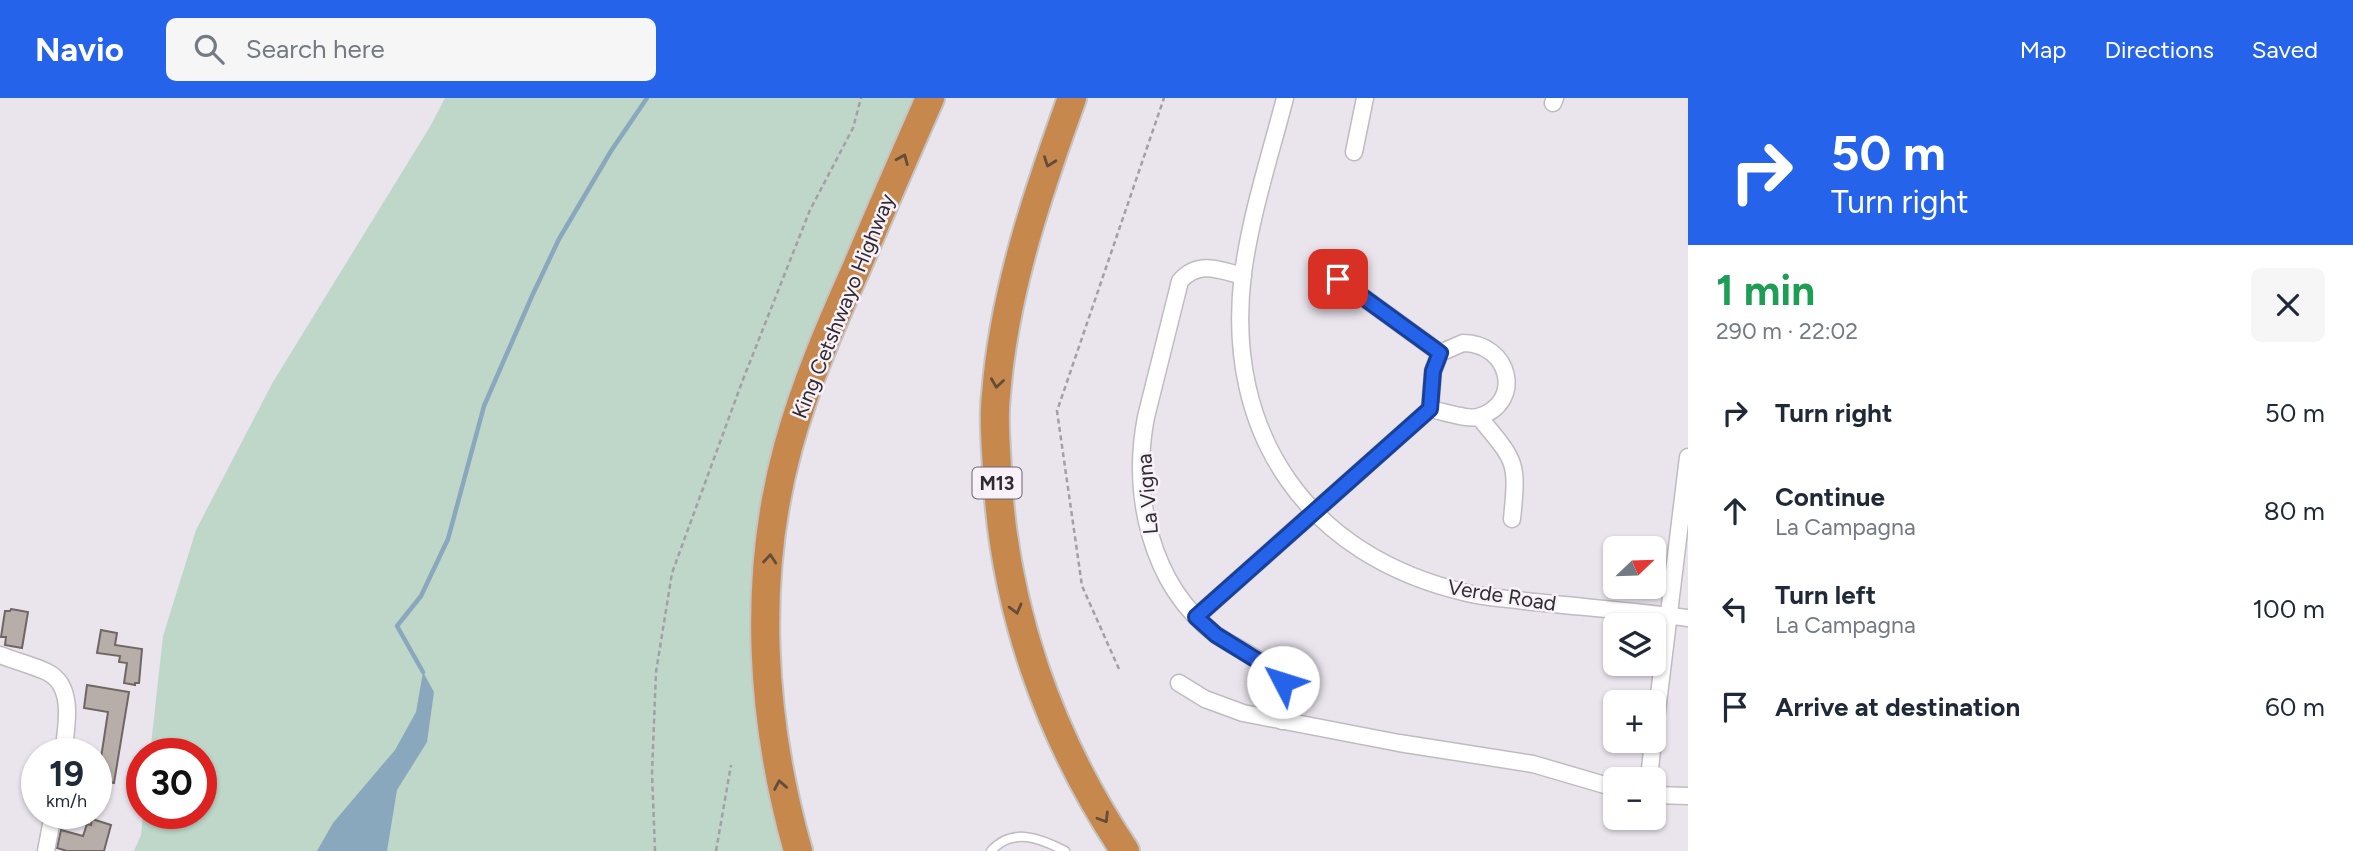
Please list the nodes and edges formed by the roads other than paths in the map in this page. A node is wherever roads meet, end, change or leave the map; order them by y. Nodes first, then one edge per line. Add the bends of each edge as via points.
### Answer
1 (930, 98) edge
2 (1072, 98) edge
3 (1284, 98) edge
4 (1365, 98) edge
5 (1354, 152) dead end
6 (1243, 276) junction
7 (1338, 279) dead end
8 (1440, 353) junction
9 (1430, 409) junction
10 (1479, 417) junction
11 (1688, 457) edge
12 (1315, 511) junction
13 (1512, 519) dead end
14 (1668, 616) junction
15 (1196, 617) junction
16 (1688, 618) edge
17 (0, 654) edge
18 (1179, 683) dead end
19 (1659, 690) edge
20 (1282, 721) junction
21 (65, 738) edge
22 (1603, 784) edge
23 (1666, 795) edge
24 (1688, 796) edge
25 (50, 829) edge
26 (46, 851) edge
27 (798, 851) edge
28 (991, 851) edge
29 (1065, 851) edge
30 (1125, 851) edge

27 -> 1 highway, King Cetshwayo Highway via 783,799 768,698 765,624 779,489 805,390
2 -> 30 highway, M13 via 1037,197 1007,314 996,395 1000,521 1014,602 1050,712 1082,780
3 - 6 street, Verde Road
4 - 5 street
6 - 12 street, Verde Road via 1241,328 1251,405 1278,468
6 - 15 street, La Vigna via 1198,268 1180,281 1143,433 1141,472 1152,545
7 - 8 street
8 - 9 street via 1433,371
8 - 10 street via 1474,343 1489,349 1502,363 1507,377 1503,396
9 - 10 street
9 - 12 street
10 - 13 street via 1513,463
11 - 14 street
12 - 14 street, Verde Road via 1356,548 1409,577 1469,594
12 - 15 street
14 - 16 street, Verde Road
14 - 19 street
15 - 20 street, La Vigna via 1283,682
17 - 21 street via 47,672 62,686
18 - 20 street via 1223,707
20 - 22 street via 1533,764
23 - 24 street
25 - 26 street
28 - 29 lane via 1018,834

